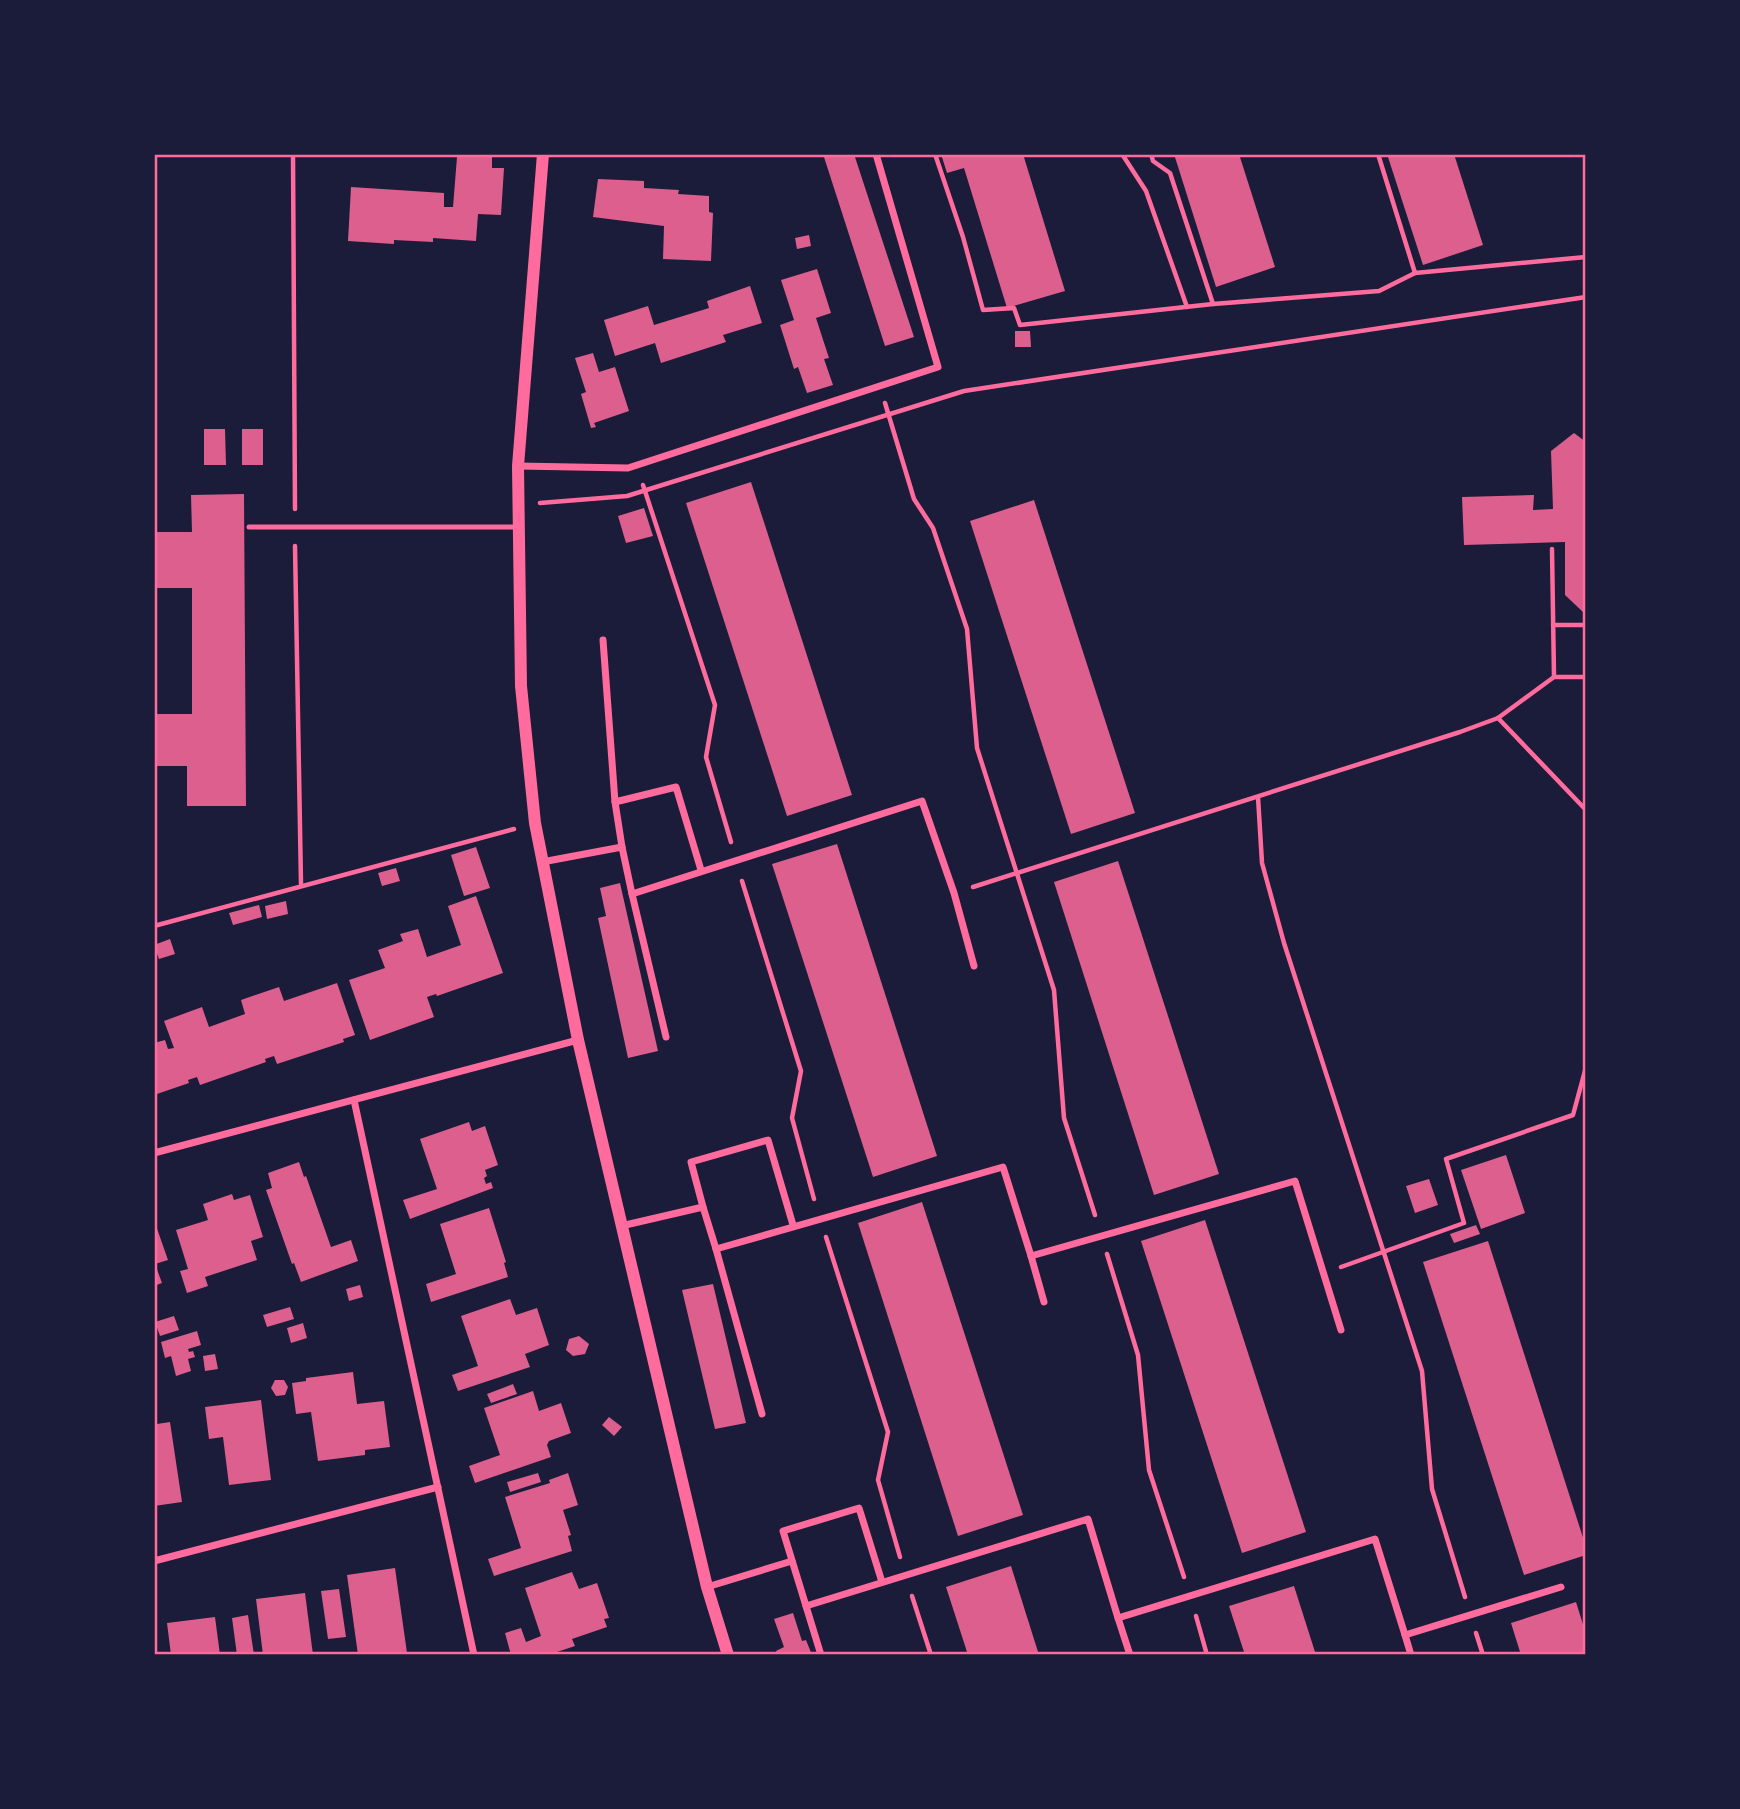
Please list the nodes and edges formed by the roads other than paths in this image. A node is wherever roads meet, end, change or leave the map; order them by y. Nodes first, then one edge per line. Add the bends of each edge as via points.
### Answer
1 (543, 154) edge
2 (876, 154) edge
3 (518, 466) junction
4 (249, 527) dead end
5 (517, 527) junction
6 (603, 640) dead end
7 (615, 802) junction
8 (622, 847) junction
9 (542, 862) junction
10 (701, 870) junction
11 (632, 894) junction
12 (974, 965) dead end
13 (666, 1037) dead end
14 (578, 1040) junction
15 (354, 1100) junction
16 (154, 1153) edge
17 (703, 1207) junction
18 (793, 1225) junction
19 (621, 1226) junction
20 (716, 1249) junction
21 (1031, 1256) junction
22 (1044, 1301) dead end
23 (1341, 1330) dead end
24 (762, 1414) dead end
25 (438, 1487) junction
26 (154, 1561) edge
27 (792, 1561) junction
28 (882, 1582) junction
29 (707, 1587) junction
30 (1561, 1587) dead end
31 (806, 1606) junction
32 (1118, 1618) junction
33 (1405, 1635) junction
34 (474, 1655) edge
35 (728, 1655) edge
36 (821, 1655) edge
37 (1130, 1655) edge
38 (1411, 1655) edge

1 - 3 street
2 - 3 street via 938,366 628,468
3 - 5 street
4 - 5 lane
5 - 9 street via 521,686
6 - 7 street
7 - 8 street
7 - 10 street via 676,787
8 - 9 street
8 - 11 street
9 - 14 street
10 - 11 street
10 - 12 street via 922,801
11 - 13 street
14 - 15 street
14 - 19 street
15 - 16 street
15 - 25 street
17 - 18 street via 691,1162 768,1140
17 - 19 street
17 - 20 street
18 - 20 street
18 - 21 street via 1003,1167
19 - 29 street
20 - 24 street
21 - 22 street
21 - 23 street via 1295,1181
25 - 26 street
25 - 34 street
27 - 28 street via 783,1531 859,1508
27 - 29 street
27 - 31 street
28 - 31 street
28 - 32 street via 1088,1519
29 - 35 street
30 - 33 street
31 - 36 street
32 - 33 street via 1375,1539
32 - 37 street
33 - 38 street

